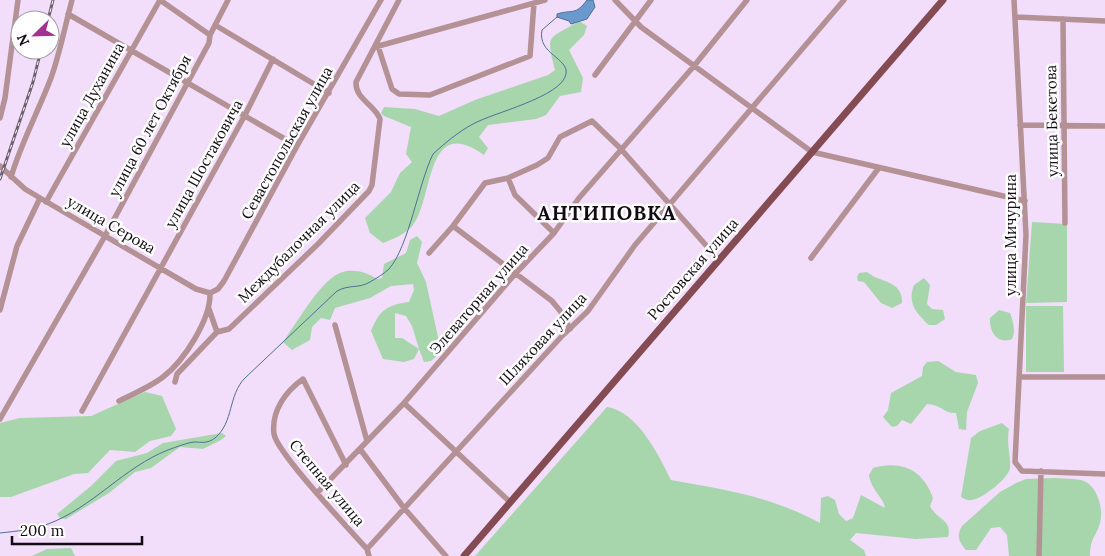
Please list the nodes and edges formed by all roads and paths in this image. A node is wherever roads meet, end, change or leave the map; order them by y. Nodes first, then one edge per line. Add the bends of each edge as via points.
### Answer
1 (18, 0) edge
2 (72, 0) edge
3 (160, 0) edge
4 (228, 0) edge
5 (381, 0) edge
6 (399, 0) edge
7 (546, 0) edge
8 (615, 0) edge
9 (651, 0) edge
10 (747, 0) edge
11 (844, 0) edge
12 (943, 0) edge
13 (1014, 0) edge
14 (534, 3) junction
15 (68, 14) junction
16 (1015, 17) junction
17 (1063, 19) junction
18 (634, 21) junction
19 (1105, 21) edge
20 (215, 25) junction
21 (210, 35) junction
22 (376, 46) junction
23 (131, 50) junction
24 (273, 59) junction
25 (694, 66) junction
26 (595, 75) dead end
27 (188, 83) junction
28 (329, 93) junction
29 (753, 109) junction
30 (245, 116) junction
31 (0, 118) edge
32 (1064, 124) junction
33 (1020, 125) junction
34 (1105, 126) edge
35 (298, 146) junction
36 (620, 148) junction
37 (812, 152) junction
38 (2, 168) edge
39 (878, 169) junction
40 (10, 177) junction
41 (508, 178) junction
42 (40, 198) junction
43 (1025, 201) junction
44 (46, 202) junction
45 (671, 205) junction
46 (1065, 223) dead end
47 (453, 226) junction
48 (554, 234) junction
49 (105, 236) junction
50 (429, 253) dead end
51 (811, 258) dead end
52 (719, 260) junction
53 (161, 269) junction
54 (516, 274) junction
55 (210, 293) junction
56 (210, 309) junction
57 (0, 310) edge
58 (335, 325) dead end
59 (570, 330) junction
60 (218, 332) junction
61 (1019, 377) junction
62 (1105, 377) edge
63 (175, 382) dead end
64 (119, 401) dead end
65 (404, 403) junction
66 (82, 411) dead end
67 (1, 417) edge
68 (367, 441) junction
69 (360, 449) junction
70 (455, 453) junction
71 (346, 465) junction
72 (1040, 471) junction
73 (1105, 474) edge
74 (318, 492) junction
75 (510, 502) junction
76 (404, 508) junction
77 (366, 549) junction
78 (369, 556) edge
79 (446, 556) edge
80 (464, 556) edge
81 (1039, 556) edge

1 - 31 street
2 - 15 street
3 - 21 street
3 - 23 street, улица Духанина
4 - 20 street, улица 60 лет Октября
5 - 28 street, Севастопольская улица
6 - 22 street
7 - 14 street
8 - 18 street
9 - 18 street
10 - 25 street, Элеваторная улица
11 - 29 street, Шляховая улица
12 - 37 main road, Ростовская улица
13 - 16 street, улица Мичурина
14 - 22 street
14 - 22 street via 530,56 430,95 399,94 392,89
15 - 23 street
15 - 40 street via 52,75
16 - 17 street
16 - 33 street, улица Мичурина
17 - 19 street
17 - 32 street, улица Бекетова
18 - 25 street
18 - 26 street
20 - 21 street, улица 60 лет Октября
20 - 24 street
21 - 27 street, улица 60 лет Октября
22 - 60 street, Междубалочная улица via 359,74 356,87 380,119 372,185 318,244 229,329
23 - 27 street
23 - 44 street, улица Духанина
24 - 28 street
24 - 30 street, улица Шостаковича
25 - 29 street
25 - 36 street, Элеваторная улица
27 - 30 street
27 - 49 street, улица 60 лет Октября
28 - 35 street, Севастопольская улица
29 - 37 street
29 - 45 street, Шляховая улица
30 - 35 street
30 - 53 street, улица Шостаковича
32 - 33 street
32 - 34 street
32 - 46 street, улица Бекетова
33 - 43 street, улица Мичурина
35 - 55 street, Севастопольская улица via 224,281
36 - 41 street via 594,122 588,122 560,138 548,158
36 - 45 street
36 - 48 street, Элеваторная улица
37 - 39 street
37 - 52 main road, Ростовская улица
38 - 40 street, улица Серова
39 - 43 street
39 - 51 street
40 - 42 street, улица Серова
41 - 47 street via 483,185
41 - 48 street via 515,195
42 - 44 street, улица Серова
42 - 57 street via 17,246
43 - 61 street, улица Мичурина via 1024,304
44 - 49 street, улица Серова
45 - 52 street
45 - 59 street, Шляховая улица via 636,245 588,312
47 - 50 street
47 - 54 street
48 - 54 street, Элеваторная улица
49 - 53 street, улица Серова
49 - 67 street, улица 60 лет Октября
52 - 75 main road, Ростовская улица
53 - 55 street, улица Серова via 196,289
53 - 66 street, улица Шостаковича
54 - 59 street via 552,301
54 - 65 street, Элеваторная улица
55 - 56 street
56 - 60 street
56 - 64 street via 172,370
58 - 68 street
59 - 70 street, Шляховая улица
60 - 63 street via 177,374
61 - 62 street
61 - 72 street, улица Мичурина via 1015,462 1019,469
65 - 68 street, Элеваторная улица
65 - 70 street
68 - 69 street, Элеваторная улица
69 - 71 street, Элеваторная улица
69 - 76 street
70 - 75 street
70 - 76 street, Шляховая улица
71 - 74 street, Элеваторная улица
71 - 74 street, Степная улица via 303,379 279,404 274,436 288,458
72 - 73 street
72 - 81 street
74 - 77 street, Степная улица
75 - 80 main road, Ростовская улица
76 - 77 street, Шляховая улица
76 - 79 street
77 - 78 street, Степная улица

